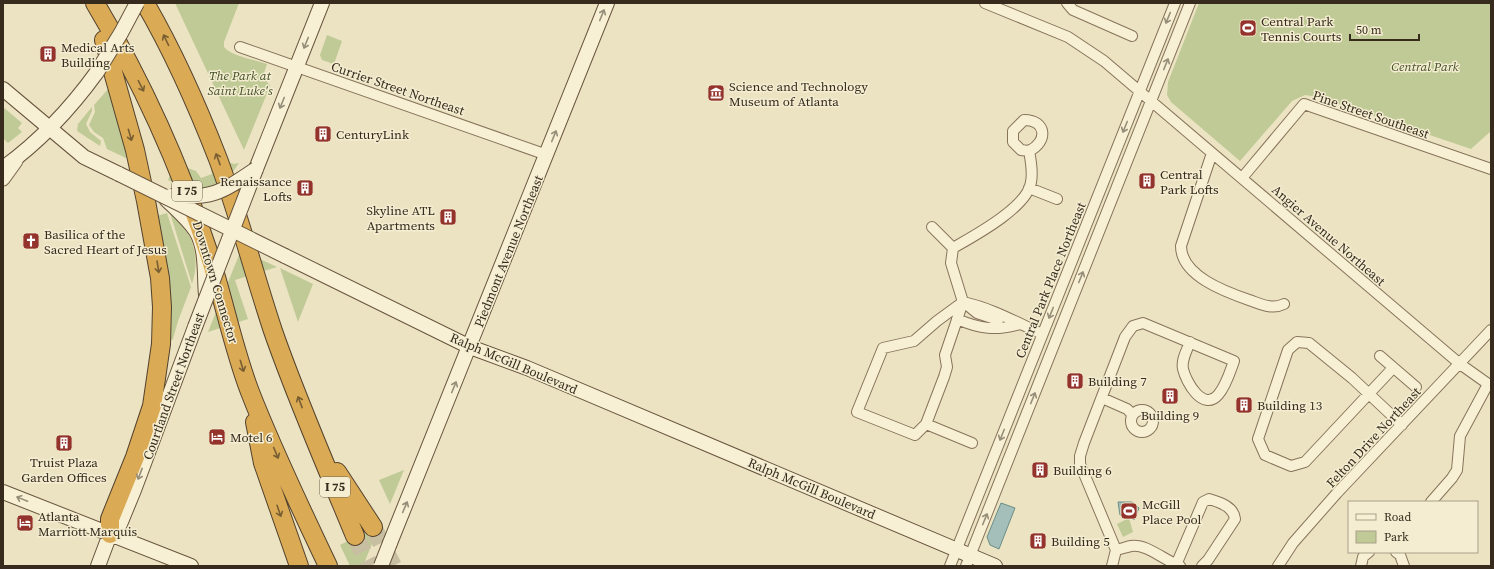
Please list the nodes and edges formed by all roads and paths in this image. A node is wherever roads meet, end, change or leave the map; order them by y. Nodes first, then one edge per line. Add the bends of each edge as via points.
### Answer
1 (94, 3) edge
2 (137, 3) edge
3 (145, 3) edge
4 (322, 3) edge
5 (607, 3) edge
6 (985, 3) edge
7 (1067, 3) edge
8 (1175, 3) edge
9 (1190, 3) edge
10 (1132, 36) dead end
11 (240, 47) dead end
12 (296, 67) junction
13 (3, 89) edge
14 (1140, 91) junction
15 (1151, 101) junction
16 (49, 128) junction
17 (1030, 151) dead end
18 (1212, 153) junction
19 (547, 155) junction
20 (18, 157) junction
21 (3, 168) edge
22 (256, 168) junction
23 (1491, 170) edge
24 (1242, 178) junction
25 (3, 179) edge
26 (1029, 188) junction
27 (162, 196) junction
28 (1058, 198) dead end
29 (932, 227) dead end
30 (232, 230) junction
31 (953, 248) junction
32 (206, 295) junction
33 (962, 302) junction
34 (1284, 304) dead end
35 (986, 312) junction
36 (957, 319) junction
37 (1017, 322) junction
38 (981, 327) junction
39 (1491, 330) edge
40 (1042, 334) junction
41 (1190, 342) junction
42 (470, 347) junction
43 (1380, 356) dead end
44 (1460, 364) junction
45 (1393, 368) junction
46 (1489, 385) edge
47 (1416, 387) dead end
48 (250, 392) junction
49 (1370, 394) junction
50 (1102, 398) junction
51 (1133, 415) dead end
52 (926, 424) junction
53 (1402, 425) junction
54 (314, 438) junction
55 (972, 443) dead end
56 (3, 492) edge
57 (1432, 501) edge
58 (373, 527) tunnel mouth
59 (110, 534) junction
60 (355, 536) tunnel mouth
61 (956, 549) junction
62 (1116, 550) junction
63 (1367, 553) edge
64 (1397, 553) edge
65 (968, 560) edge
66 (383, 564) edge
67 (1178, 565) edge
68 (98, 566) edge
69 (191, 566) edge
70 (299, 566) edge
71 (328, 566) edge
72 (950, 566) edge
73 (995, 566) edge
74 (1112, 566) edge
75 (1202, 566) edge
76 (1278, 566) edge
77 (1361, 566) edge
78 (1404, 566) edge

1 -> 48 highway, Downtown Connector / I 75 via 137,78 176,163 209,256
1 -> 59 highway via 146,201 160,278 162,307 162,344 152,406 110,519
2 - 16 main road, bridge via 97,72
54 -> 3 highway, I 75 via 274,332 218,160 192,96
4 -> 12 main road, Courtland Street Northeast
19 -> 5 main road, Piedmont Avenue Northeast
6 - 14 street, Angier Avenue Northeast via 1068,37 1104,61
7 - 10 street via 1073,10
8 -> 14 street, Central Park Place Northeast
15 -> 9 street
11 - 12 street, Currier Street Northeast
12 - 19 street, Currier Street Northeast
12 -> 22 main road, Courtland Street Northeast
13 - 16 main road, Ralph McGill Boulevard
14 - 15 street, Angier Avenue Northeast
14 -> 40 street, Central Park Place Northeast
15 - 18 street, Angier Avenue Northeast
65 -> 15 street
16 - 20 main road
16 - 27 main road, Ralph McGill Boulevard, bridge via 84,157
17 - 26 street via 1032,183
18 - 24 street, Angier Avenue Northeast
18 - 34 street via 1181,246 1181,253 1188,265 1216,288 1268,306 1278,307
19 - 42 main road, Piedmont Avenue Northeast
20 - 21 main road
20 - 25 street
22 - 27 main road, bridge via 224,190 208,196
22 - 30 main road, Courtland Street Northeast, bridge
23 - 24 street, Pine Street Southeast via 1304,104
24 - 44 street, Angier Avenue Northeast
26 - 28 street
26 - 31 street via 1021,201 992,226
27 - 30 main road, Ralph McGill Boulevard, bridge
27 - 32 main road, bridge via 185,218 199,238
29 - 31 street
30 - 32 main road, Courtland Street Northeast, bridge
30 - 42 main road, Ralph McGill Boulevard, bridge
31 - 33 street via 951,263
32 -> 59 main road, Courtland Street Northeast, bridge via 134,490 120,524
33 - 35 street
33 - 36 street
33 - 52 street via 937,320 914,342 883,348 857,412 915,435
35 - 37 street
35 - 38 street
36 - 38 street
36 - 52 street via 944,355 947,367
37 - 38 street via 1008,328
37 - 40 street
39 - 44 street, Felton Drive Northeast
40 -> 61 street, Central Park Place Northeast
41 - 41 street via 1183,370 1196,394 1206,400 1212,399 1223,386 1234,361
41 - 50 street via 1143,323 1133,326 1125,337
42 - 61 main road, Ralph McGill Boulevard via 527,368
66 -> 42 main road, Piedmont Avenue Northeast, bridge
43 - 45 street
44 - 46 street, Angier Avenue Northeast
44 - 53 street, Felton Drive Northeast
45 - 47 street
45 - 49 street
46 - 57 street via 1460,436 1457,470
48 -> 70 highway via 263,463
48 -> 71 highway, Downtown Connector / I 75
49 - 49 street via 1309,343 1297,342 1288,350 1258,439 1265,455 1291,466 1305,462
49 - 53 street
50 - 51 street via 1127,409
50 - 62 street via 1084,443 1080,464
52 - 55 street
53 - 76 street, Felton Drive Northeast via 1322,510
54 - 58 highway
54 - 60 highway, I 75
59 -> 56 main road
59 - 68 main road, Courtland Street Northeast
59 - 69 main road
61 - 65 main road, Ralph McGill Boulevard
61 - 72 street, Central Park Place Northeast
62 - 67 street via 1133,545 1147,548
62 - 74 street
63 - 77 street
64 - 78 street
65 - 73 main road, Ralph McGill Boulevard
67 - 75 street via 1203,502 1209,499 1231,509 1236,519

